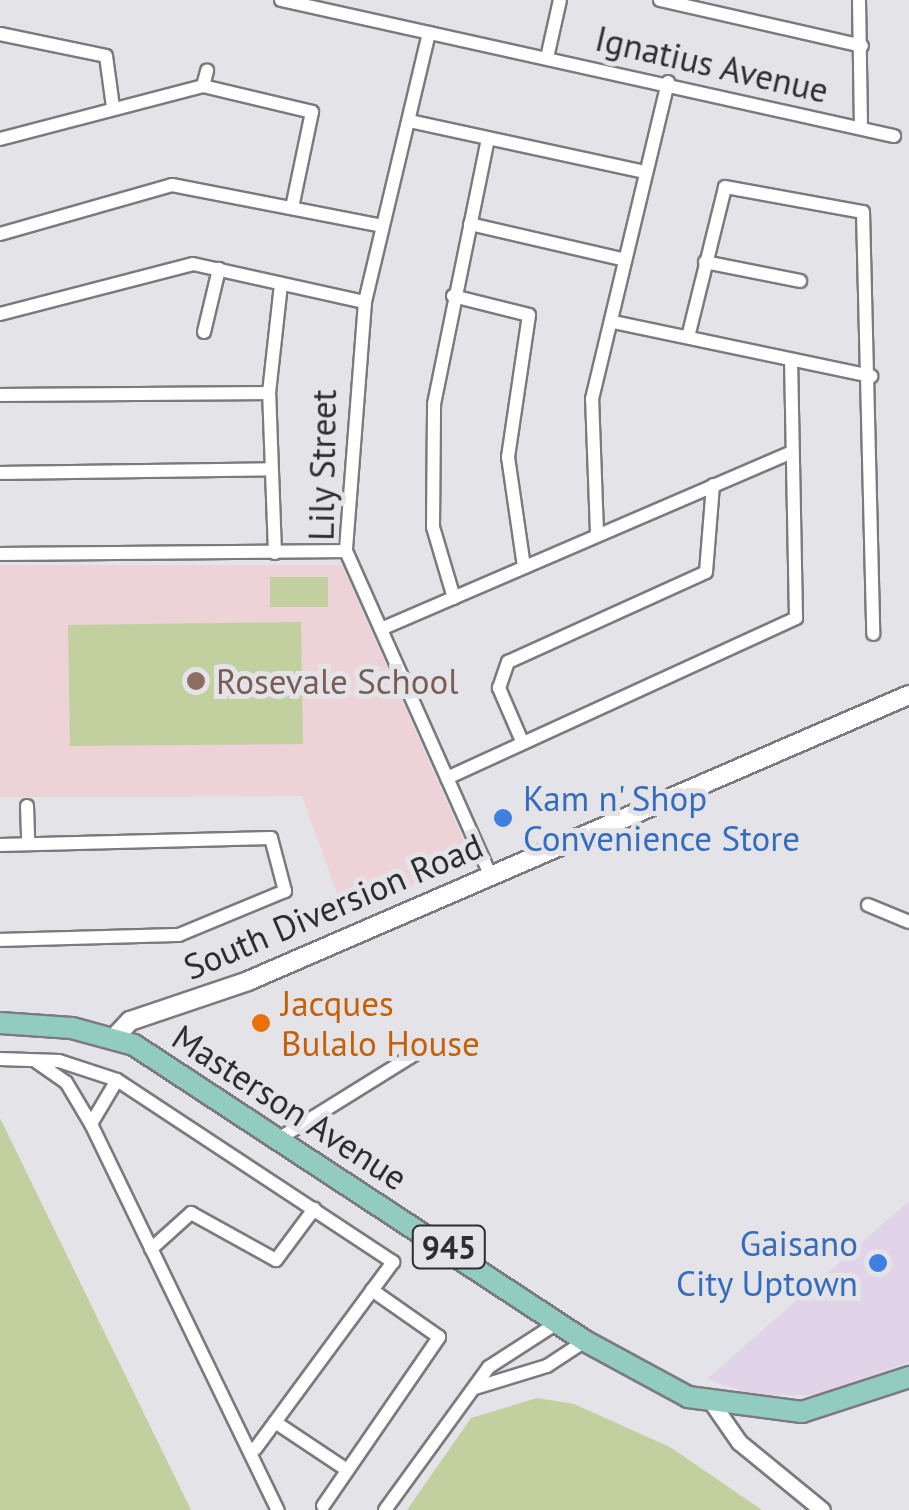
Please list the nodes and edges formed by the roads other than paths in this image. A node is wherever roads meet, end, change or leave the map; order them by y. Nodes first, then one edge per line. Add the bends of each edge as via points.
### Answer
1 (281, 0) edge
2 (560, 0) edge
3 (660, 0) edge
4 (859, 0) edge
5 (429, 32) junction
6 (0, 34) edge
7 (862, 46) junction
8 (547, 58) junction
9 (207, 71) dead end
10 (668, 82) junction
11 (203, 86) junction
12 (113, 107) junction
13 (409, 121) junction
14 (861, 128) junction
15 (894, 136) dead end
16 (0, 139) edge
17 (488, 140) junction
18 (641, 171) junction
19 (293, 203) junction
20 (470, 224) junction
21 (382, 226) junction
22 (0, 234) edge
23 (622, 259) junction
24 (705, 262) junction
25 (219, 269) junction
26 (800, 280) dead end
27 (281, 284) junction
28 (453, 296) junction
29 (365, 302) junction
30 (0, 314) edge
31 (614, 322) junction
32 (204, 332) dead end
33 (688, 337) junction
34 (791, 361) junction
35 (871, 376) junction
36 (269, 393) junction
37 (0, 396) edge
38 (792, 452) junction
39 (270, 469) junction
40 (0, 473) edge
41 (713, 484) junction
42 (598, 533) junction
43 (346, 551) junction
44 (276, 553) junction
45 (0, 554) edge
46 (524, 567) junction
47 (454, 598) junction
48 (381, 629) junction
49 (873, 634) dead end
50 (909, 695) edge
51 (521, 739) junction
52 (447, 778) junction
53 (27, 806) dead end
54 (28, 844) junction
55 (0, 845) edge
56 (491, 876) junction
57 (868, 905) dead end
58 (909, 922) edge
59 (0, 940) edge
60 (0, 1023) edge
61 (116, 1036) junction
62 (415, 1054) dead end
63 (0, 1059) edge
64 (30, 1059) junction
65 (116, 1080) junction
66 (90, 1124) junction
67 (280, 1138) junction
68 (314, 1209) junction
69 (151, 1249) junction
70 (372, 1290) junction
71 (558, 1323) junction
72 (585, 1341) junction
73 (909, 1377) edge
74 (474, 1388) junction
75 (714, 1406) junction
76 (275, 1422) junction
77 (256, 1449) junction
78 (347, 1470) junction
79 (324, 1506) dead end
80 (278, 1510) edge
81 (385, 1510) edge
82 (822, 1510) edge

1 - 5 street, Ignatius Avenue
2 - 8 street
3 - 7 street
4 - 7 street
5 - 8 street, Ignatius Avenue
5 - 13 street, Lily Street
6 - 12 street via 106,56
7 - 14 street
8 - 10 street, Ignatius Avenue
9 - 11 street
10 - 14 street, Ignatius Avenue
10 - 18 street
11 - 12 street
11 - 19 street via 312,112
12 - 16 street
13 - 17 street
13 - 21 street, Lily Street
14 - 15 street, Ignatius Avenue
17 - 18 street
17 - 20 street
18 - 23 street
19 - 21 street
19 - 22 street via 172,185
20 - 23 street
20 - 28 street
21 - 29 street, Lily Street
23 - 31 street
24 - 26 street
24 - 33 street
24 - 35 street via 725,187 863,212
25 - 27 street
25 - 30 street via 167,268
25 - 32 street
27 - 29 street
27 - 36 street
28 - 46 street via 529,315 508,441
28 - 47 street via 434,404 433,527
29 - 43 street, Lily Street
31 - 33 street
31 - 42 street via 590,418
33 - 34 street
34 - 35 street
34 - 38 street
35 - 49 street
36 - 37 street
36 - 39 street
38 - 41 street
38 - 51 street via 796,618
39 - 40 street
39 - 44 street
41 - 42 street
41 - 51 street via 706,572 508,662 500,688
42 - 46 street
43 - 44 street
43 - 48 street, Lily Street
44 - 45 street
46 - 47 street
47 - 48 street
48 - 52 street, Lily Street
50 - 56 main road, South Diversion Road
51 - 52 street
52 - 56 street, Lily Street
53 - 54 street
54 - 55 street
54 - 59 street via 271,838 285,891 180,935
56 - 61 main road, South Diversion Road via 130,1021
57 - 58 street
60 - 61 main road, Masterson Avenue / 945
61 - 67 main road, Masterson Avenue / 945
62 - 67 street
63 - 64 street
64 - 65 street
64 - 66 street via 60,1074
65 - 66 street
65 - 68 street
66 - 69 street
67 - 71 main road, Masterson Avenue / 945
68 - 69 street via 276,1260 191,1212
68 - 70 street via 393,1262
69 - 77 street
70 - 76 street
70 - 78 street via 439,1337
71 - 72 main road, Masterson Avenue / 945
71 - 74 street via 489,1367
72 - 74 street via 547,1366
72 - 75 main road, Masterson Avenue / 945
73 - 75 main road, Masterson Avenue / 945 via 816,1410
74 - 81 street
75 - 82 street via 739,1442
76 - 77 street
76 - 78 street
77 - 80 street
78 - 79 street

